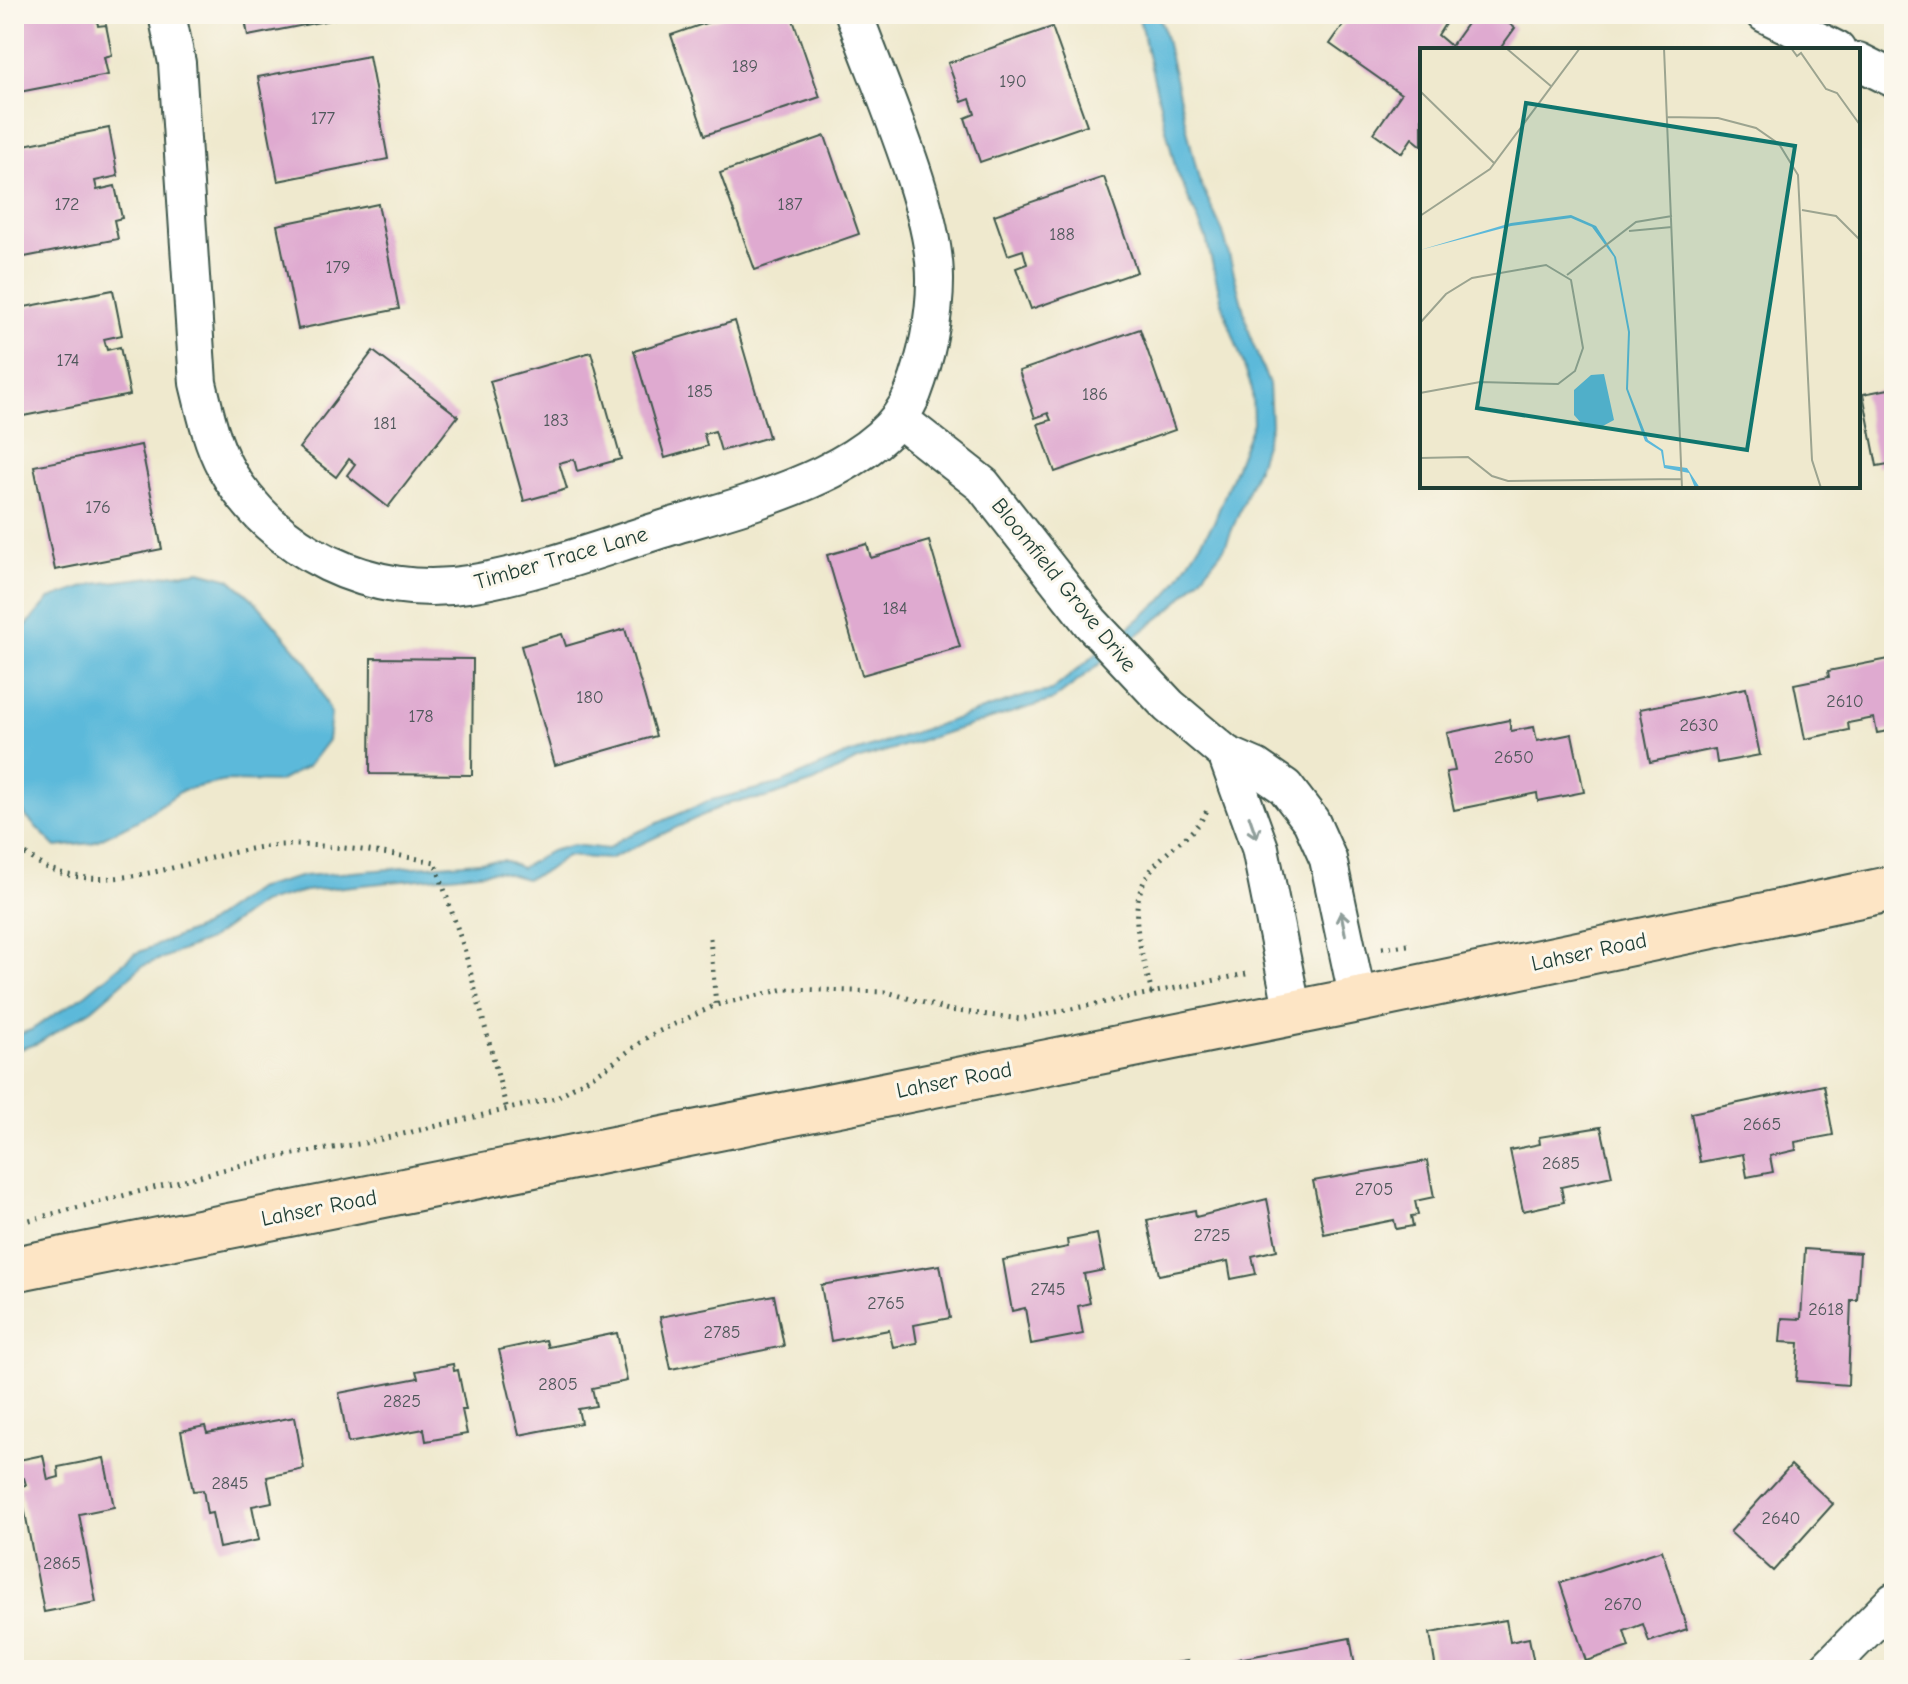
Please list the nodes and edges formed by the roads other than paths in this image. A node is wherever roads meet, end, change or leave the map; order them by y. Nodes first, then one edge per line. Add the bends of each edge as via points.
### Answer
1 (167, 14) edge
2 (854, 14) edge
3 (1765, 14) edge
4 (1833, 48) edge
5 (1860, 62) edge
6 (1894, 79) edge
7 (899, 419) junction
8 (1226, 754) junction
9 (1894, 888) edge
10 (1358, 1000) junction
11 (1293, 1013) junction
12 (14, 1269) edge
13 (1894, 1601) edge
14 (1826, 1670) edge

1 - 7 street, Timber Trace Lane via 177,63 198,383 208,427 226,468 254,506 318,560 376,581 424,588 467,585 521,572 787,489 872,446
2 - 7 street, Timber Trace Lane via 928,227 935,279 923,361
3 - 4 street
5 - 6 street
7 - 8 street, Bloomfield Grove Drive via 983,485 1091,623 1148,685
10 -> 8 street, Bloomfield Grove Drive via 1328,859 1311,821 1285,787
8 -> 11 street, Bloomfield Grove Drive via 1260,848
9 - 10 street, Lahser Road
10 - 11 street, Lahser Road
11 - 12 street, Lahser Road
13 - 14 street

